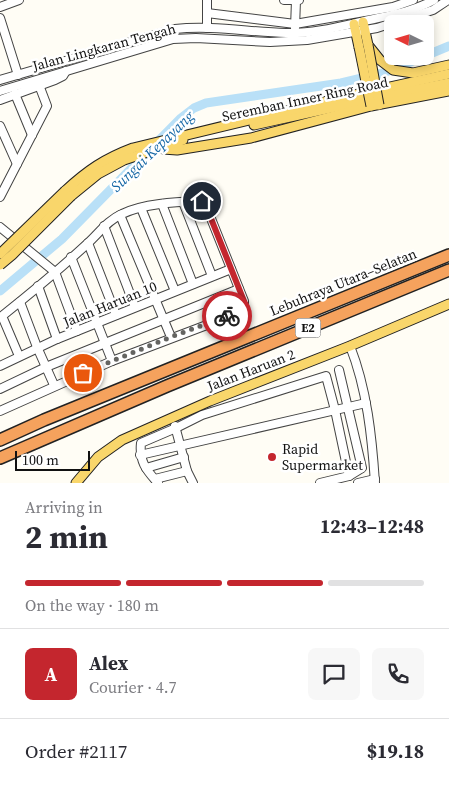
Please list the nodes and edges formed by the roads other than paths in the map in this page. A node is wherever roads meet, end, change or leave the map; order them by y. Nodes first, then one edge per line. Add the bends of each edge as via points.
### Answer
1 (19, 0) edge
2 (207, 0) edge
3 (284, 0) edge
4 (298, 0) edge
5 (413, 0) edge
6 (434, 0) edge
7 (448, 0) edge
8 (392, 3) edge
9 (0, 7) edge
10 (207, 13) junction
11 (393, 15) edge
12 (0, 18) edge
13 (384, 18) edge
14 (359, 27) junction
15 (207, 28) junction
16 (295, 28) junction
17 (174, 39) junction
18 (247, 42) junction
19 (364, 46) junction
20 (449, 66) edge
21 (66, 71) junction
22 (449, 74) edge
23 (18, 75) junction
24 (0, 80) edge
25 (449, 83) edge
26 (39, 85) junction
27 (0, 91) edge
28 (449, 91) edge
29 (15, 94) junction
30 (0, 100) edge
31 (375, 105) junction
32 (0, 126) edge
33 (32, 135) junction
34 (184, 138) junction
35 (157, 148) junction
36 (17, 164) junction
37 (1, 190) edge
38 (183, 202) junction
39 (162, 204) junction
40 (141, 208) junction
41 (120, 215) junction
42 (0, 226) edge
43 (104, 226) junction
44 (88, 243) junction
45 (0, 254) edge
46 (449, 255) edge
47 (71, 258) junction
48 (0, 265) edge
49 (231, 269) junction
50 (449, 270) edge
51 (55, 272) junction
52 (212, 276) junction
53 (193, 284) junction
54 (38, 286) junction
55 (239, 289) junction
56 (175, 291) junction
57 (155, 300) junction
58 (20, 302) junction
59 (449, 304) edge
60 (135, 307) junction
61 (116, 315) junction
62 (164, 320) junction
63 (97, 323) junction
64 (3, 330) edge
65 (77, 331) junction
66 (171, 337) junction
67 (57, 339) junction
68 (105, 344) junction
69 (350, 346) junction
70 (37, 347) junction
71 (19, 356) junction
72 (112, 361) junction
73 (0, 366) edge
74 (46, 368) junction
75 (339, 370) dead end
76 (54, 385) junction
77 (0, 389) edge
78 (366, 403) junction
79 (349, 407) junction
80 (335, 410) junction
81 (0, 411) edge
82 (172, 417) junction
83 (176, 428) junction
84 (0, 440) edge
85 (181, 445) junction
86 (140, 455) junction
87 (1, 457) edge
88 (184, 457) junction
89 (146, 468) junction
90 (187, 471) junction
91 (349, 476) junction
92 (156, 481) edge
93 (375, 481) edge
94 (76, 483) edge
95 (193, 483) edge
96 (320, 483) edge
97 (358, 483) edge

1 - 9 street
2 - 10 street
3 - 4 street
4 - 16 street
5 - 8 street
6 - 11 street, Jalan Lingkaran Tengah
7 - 14 street, Jalan Lingkaran Tengah via 418,16
8 - 16 street
10 - 15 street
10 - 16 street
12 - 23 street
13 - 14 street, Jalan Lingkaran Tengah
14 - 16 street, Jalan Lingkaran Tengah
14 - 18 street, Jalan Lingkaran Tengah via 292,42
14 - 19 main road
15 - 16 street, Jalan Lingkaran Tengah via 244,31
15 - 17 street
15 - 18 street via 211,33 242,38
15 - 23 street, Jalan Lingkaran Tengah via 156,33
17 - 18 street, Jalan Lingkaran Tengah
17 - 21 street, Jalan Lingkaran Tengah
19 - 20 main road via 384,64 398,71 413,73
19 - 31 main road, bridge
21 - 26 street via 63,76
21 - 27 street, Jalan Lingkaran Tengah
22 - 34 main road, Seremban Inner Ring Road
23 - 24 street, Jalan Lingkaran Tengah
25 - 34 main road, Seremban Inner Ring Road
26 - 29 street
26 - 33 street via 47,106
28 - 31 main road
29 - 30 street
29 - 33 street
31 - 35 main road via 251,138 177,150
32 - 36 street
33 - 36 street
34 - 35 main road, Seremban Inner Ring Road
34 - 45 main road, Seremban Inner Ring Road, bridge via 133,148 87,171
35 - 48 main road, Seremban Inner Ring Road, bridge via 98,174
36 - 37 street
38 - 39 street
38 - 49 street via 202,201 206,206
38 - 52 street
39 - 40 street
39 - 53 street
40 - 41 street
40 - 56 street
41 - 43 street
41 - 57 street
42 - 51 street
43 - 44 street
43 - 60 street
44 - 47 street
44 - 61 street
46 - 84 highway, Lebuhraya Utara–Selatan / E2
47 - 51 street
47 - 63 street
49 - 52 street, Jalan Haruan 10
49 - 55 street
50 - 87 highway, Lebuhraya Utara–Selatan / E2
51 - 54 street
51 - 65 street
52 - 53 street, Jalan Haruan 10
53 - 56 street, Jalan Haruan 10
54 - 58 street
54 - 67 street
55 - 62 street
55 - 66 street via 244,301 241,312
56 - 57 street, Jalan Haruan 10
57 - 60 street, Jalan Haruan 10
57 - 62 street
58 - 64 street via 2,316
58 - 70 street
59 - 69 main road, Jalan Haruan 2
60 - 61 street, Jalan Haruan 10
61 - 63 street, Jalan Haruan 10
62 - 66 street
62 - 68 street
63 - 65 street, Jalan Haruan 10
63 - 68 street
64 - 71 street
65 - 67 street, Jalan Haruan 10
66 - 72 street
67 - 70 street, Jalan Haruan 10
68 - 72 street
68 - 74 street
69 - 78 street via 358,365
69 - 82 main road, Jalan Haruan 2
70 - 71 street, Jalan Haruan 10
70 - 74 street
71 - 73 street, Jalan Haruan 10
72 - 76 street
74 - 76 street
74 - 77 street
75 - 79 street
76 - 81 street
78 - 79 street
78 - 93 street
79 - 80 street
79 - 91 street via 362,468
80 - 83 street via 326,376 202,415
80 - 85 street
80 - 91 street
82 - 83 street
82 - 94 main road, Jalan Haruan 2 via 122,440 98,457
83 - 85 street
83 - 86 street via 141,443
85 - 86 street
85 - 88 street
86 - 89 street
88 - 89 street
88 - 90 street
89 - 92 street
90 - 92 street
90 - 95 street
91 - 96 street
93 - 97 street

